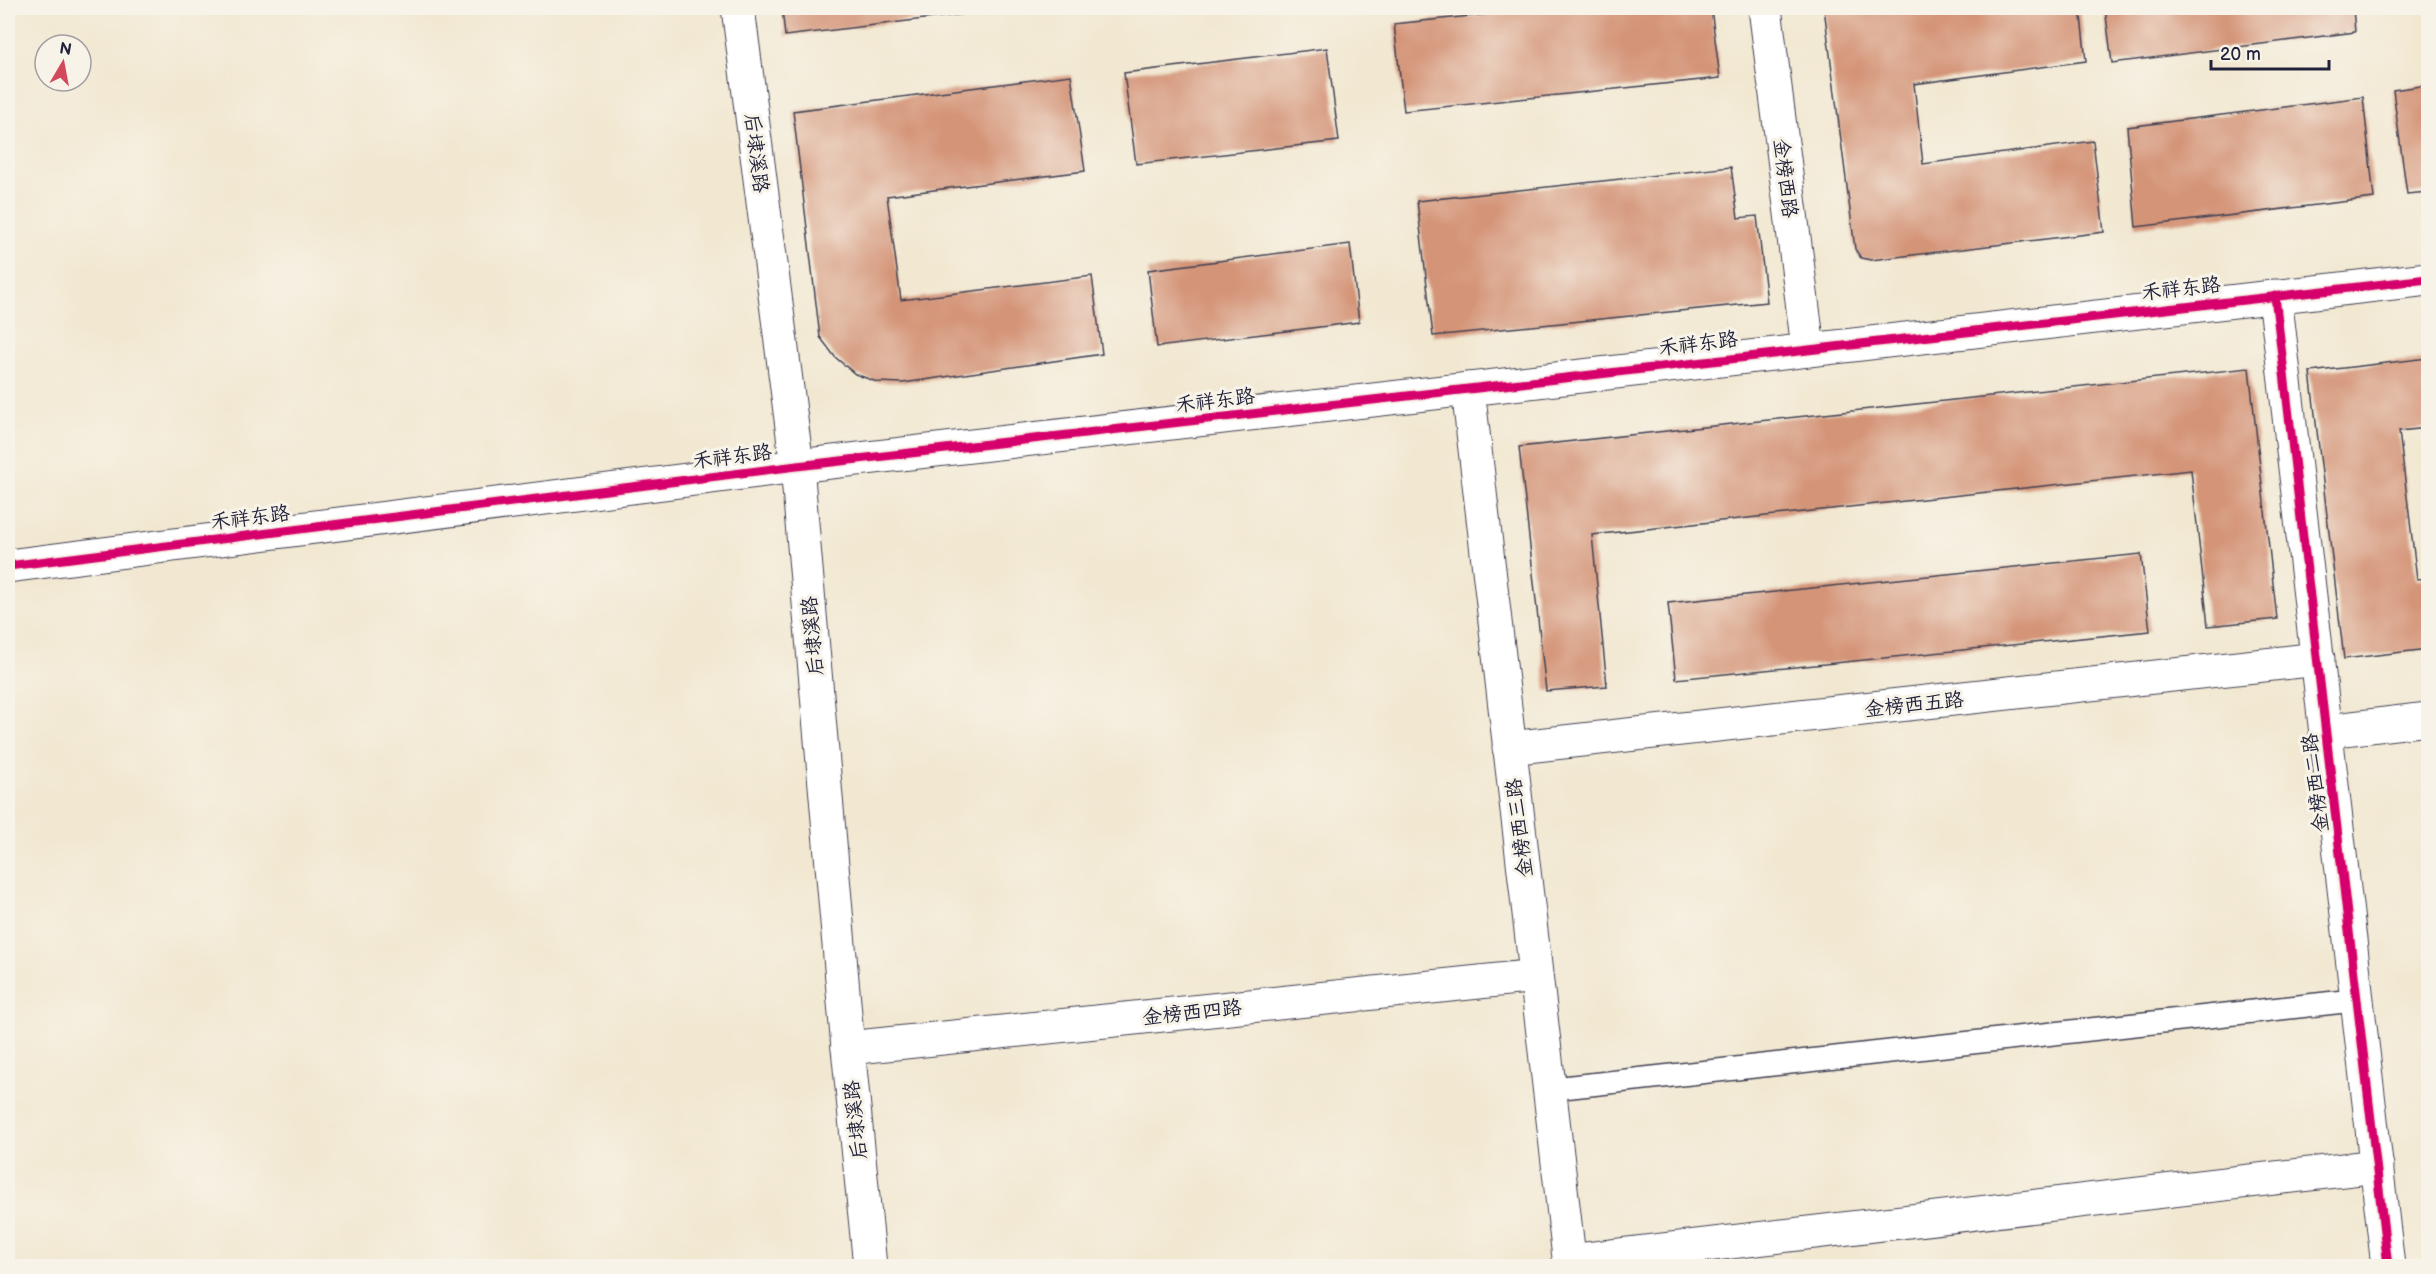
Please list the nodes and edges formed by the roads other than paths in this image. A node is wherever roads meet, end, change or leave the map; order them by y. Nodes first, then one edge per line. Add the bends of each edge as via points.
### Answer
1 (738, 8) edge
2 (1765, 8) edge
3 (2428, 279) edge
4 (2274, 296) junction
5 (1808, 348) junction
6 (1468, 389) junction
7 (797, 466) junction
8 (8, 566) edge
9 (2318, 659) junction
10 (2428, 719) edge
11 (2327, 732) junction
12 (1509, 748) junction
13 (1536, 976) junction
14 (2358, 1000) junction
15 (848, 1048) junction
16 (1549, 1089) junction
17 (2377, 1166) junction
18 (1569, 1264) edge
19 (870, 1266) edge
20 (2388, 1266) edge

1 - 7 street, 后埭溪路
2 - 5 street, 金榜西路
3 - 4 street, 禾祥东路
4 - 5 street, 禾祥东路
4 - 9 street, 金榜西二路
5 - 6 street, 禾祥东路
6 - 7 street, 禾祥东路
6 - 12 street, 金榜西三路
7 - 8 street, 禾祥东路
7 - 15 street, 后埭溪路
9 - 11 street, 金榜西二路
9 - 12 street, 金榜西五路
10 - 11 street
11 - 14 street, 金榜西二路
12 - 13 street, 金榜西三路
13 - 15 street, 金榜西四路
13 - 16 street, 金榜西三路
14 - 16 lane
14 - 17 street, 金榜西二路
15 - 19 street, 后埭溪路
16 - 18 street, 金榜西三路
17 - 18 street
17 - 20 street, 金榜西二路

